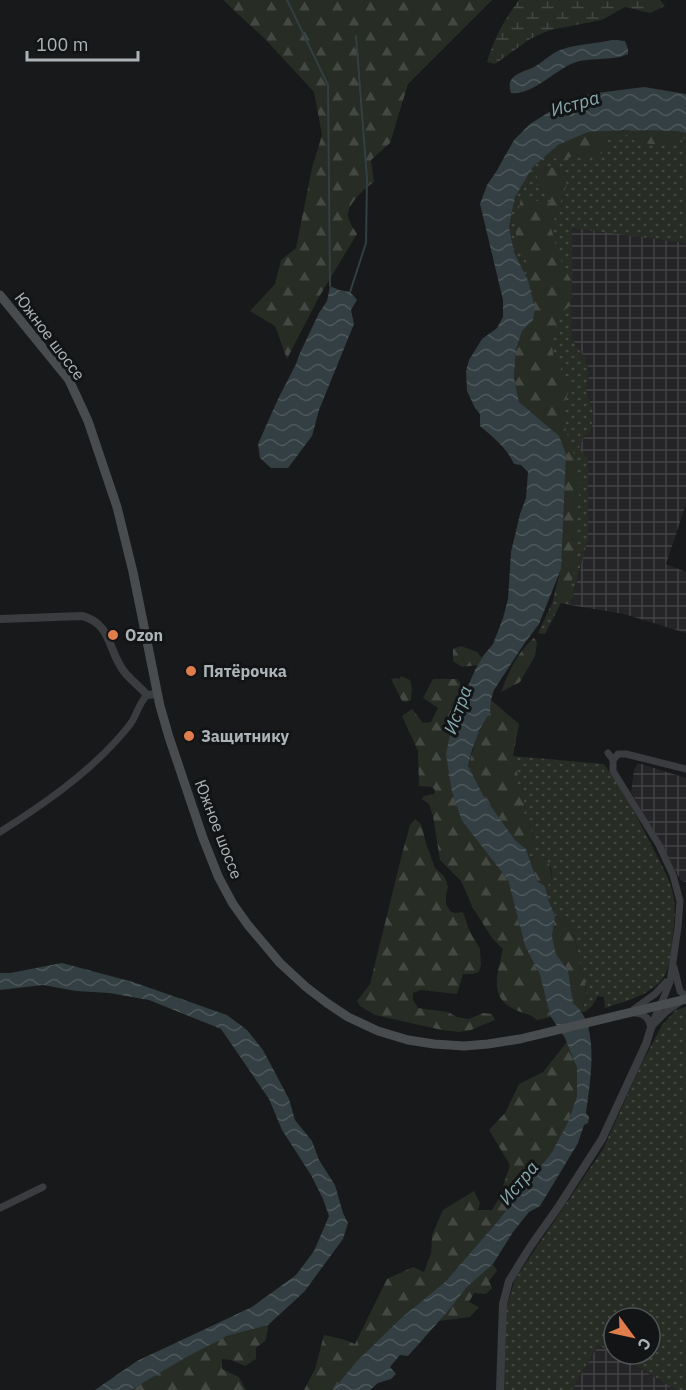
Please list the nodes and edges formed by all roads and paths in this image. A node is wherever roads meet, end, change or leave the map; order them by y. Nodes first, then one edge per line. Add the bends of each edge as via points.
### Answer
1 (0, 295) edge
2 (0, 619) edge
3 (152, 695) junction
4 (608, 753) dead end
5 (613, 760) junction
6 (686, 769) edge
7 (0, 832) edge
8 (673, 962) junction
9 (686, 998) edge
10 (661, 1004) junction
11 (626, 1013) junction
12 (651, 1028) junction
13 (43, 1187) dead end
14 (0, 1208) edge
15 (500, 1390) edge

1 - 3 main road, Южное шоссе via 69,380 88,421 134,572
2 - 3 street via 91,618 102,626 125,674
3 - 7 street via 141,702 130,724 98,759
3 - 11 main road, Южное шоссе via 203,838 233,904 280,963 348,1017 408,1040 464,1046 538,1035
4 - 5 street
5 - 6 street via 618,754 626,754
5 - 8 street via 613,771 673,875 680,901
8 - 9 street via 680,991
8 - 10 street
8 - 11 street via 663,987
9 - 10 main road, Южное шоссе
9 - 12 street
10 - 11 main road, Южное шоссе
10 - 12 street
11 - 12 street via 642,1014
12 - 15 street via 602,1139 509,1281 503,1304
13 - 14 street

